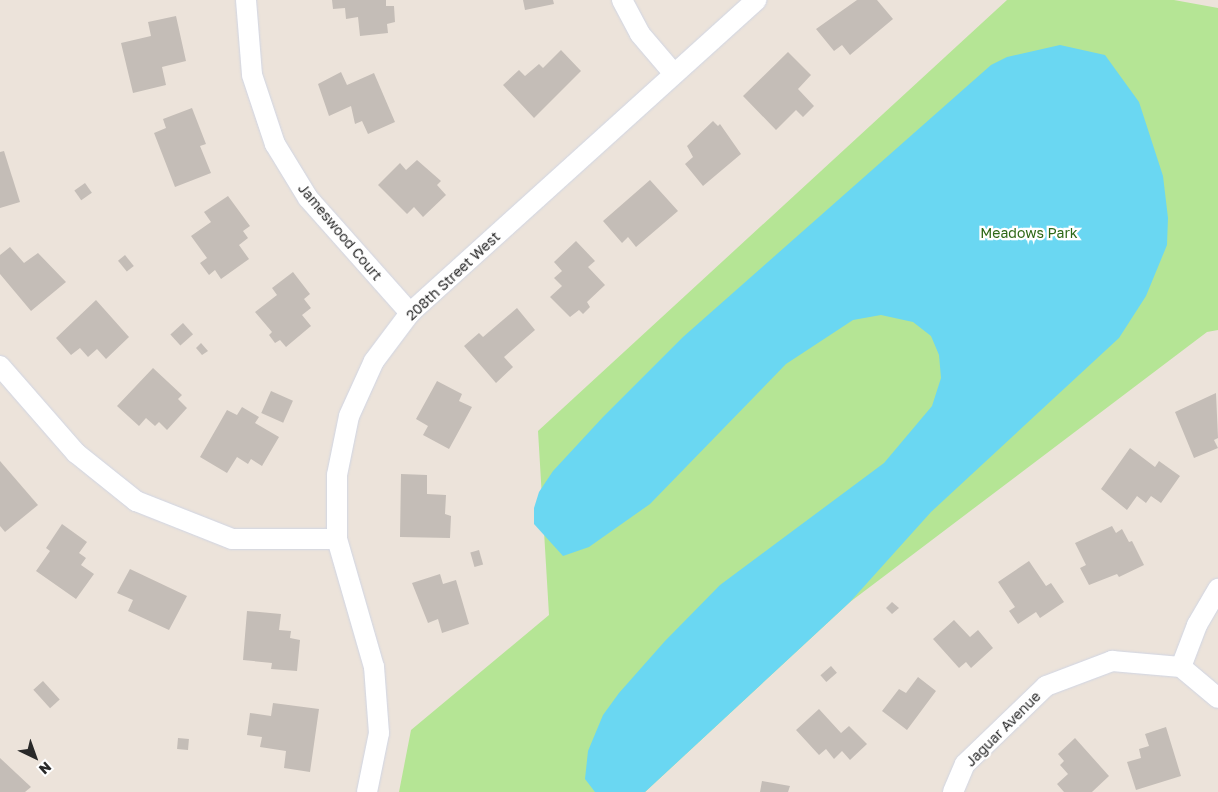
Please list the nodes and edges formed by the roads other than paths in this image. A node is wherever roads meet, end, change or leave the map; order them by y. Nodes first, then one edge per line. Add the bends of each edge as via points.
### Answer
1 (246, 0) edge
2 (622, 0) edge
3 (756, 0) edge
4 (674, 74) junction
5 (410, 313) junction
6 (0, 366) edge
7 (337, 539) junction
8 (1218, 589) edge
9 (1181, 667) junction
10 (1218, 698) edge
11 (368, 792) edge
12 (953, 792) edge

1 - 5 street, Jameswood Court via 252,75 275,144 308,198
2 - 4 street via 640,34
3 - 4 street, 208th Street West
4 - 5 street, 208th Street West
5 - 7 street, 208th Street West via 374,361 349,416 337,475
6 - 7 street via 76,453 136,501 232,539
7 - 11 street, 208th Street West via 374,667 379,733
8 - 9 street via 1197,625
9 - 10 street
9 - 12 street, Jaguar Avenue via 1112,661 1046,686 965,764

